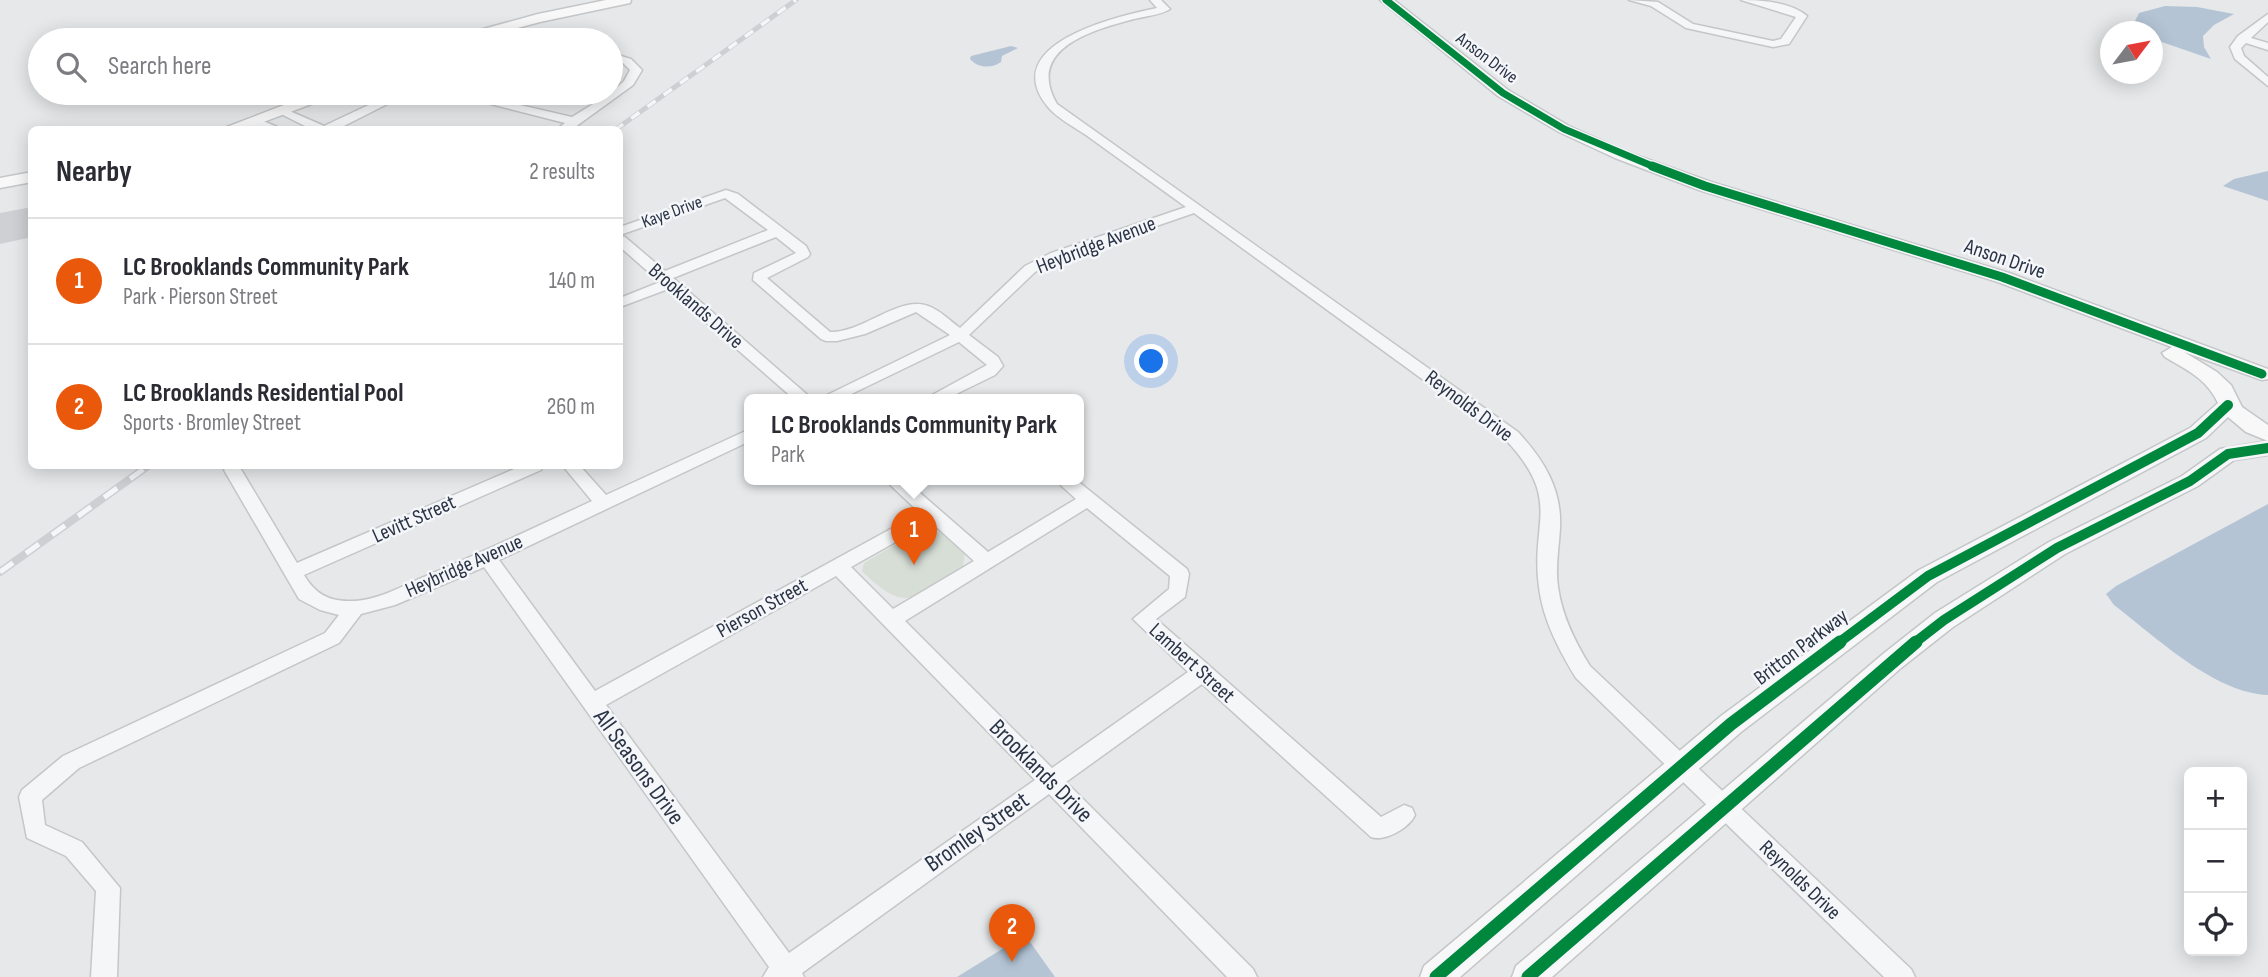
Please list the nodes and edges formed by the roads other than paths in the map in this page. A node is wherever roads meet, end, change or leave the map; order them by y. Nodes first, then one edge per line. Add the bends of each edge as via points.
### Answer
1 (625, 0) edge
2 (1155, 0) edge
3 (1386, 0) edge
4 (1634, 0) edge
5 (1746, 0) edge
6 (1656, 2) edge
7 (2268, 18) edge
8 (500, 28) edge
9 (2242, 38) junction
10 (2268, 41) edge
11 (2268, 47) edge
12 (623, 60) edge
13 (2268, 83) edge
14 (623, 87) edge
15 (297, 105) edge
16 (377, 105) edge
17 (505, 105) edge
18 (596, 105) edge
19 (281, 111) junction
20 (254, 121) junction
21 (572, 121) junction
22 (238, 126) edge
23 (265, 126) edge
24 (316, 126) edge
25 (333, 126) edge
26 (566, 126) edge
27 (28, 178) edge
28 (0, 183) edge
29 (1731, 194) junction
30 (1193, 209) junction
31 (623, 230) edge
32 (778, 231) junction
33 (623, 243) edge
34 (667, 280) junction
35 (623, 302) edge
36 (960, 337) junction
37 (2265, 374) edge
38 (798, 394) edge
39 (838, 394) edge
40 (943, 394) edge
41 (2226, 397) junction
42 (2268, 434) edge
43 (744, 437) edge
44 (2268, 448) edge
45 (528, 469) edge
46 (574, 469) edge
47 (233, 470) dead end
48 (900, 485) edge
49 (1071, 485) edge
50 (1090, 499) junction
51 (602, 502) junction
52 (932, 514) junction
53 (487, 558) junction
54 (987, 562) junction
55 (838, 566) junction
56 (292, 573) junction
57 (355, 608) junction
58 (891, 620) junction
59 (1203, 672) junction
60 (592, 703) junction
61 (1682, 766) junction
62 (1050, 780) junction
63 (1723, 807) junction
64 (1404, 815) dead end
65 (784, 974) edge
66 (104, 977) edge
67 (1244, 977) edge
68 (1436, 977) edge
69 (1528, 977) edge
70 (1902, 977) edge

1 - 8 main road
2 - 30 street, Reynolds Drive via 1165,9 1123,17 1070,40 1048,60 1041,76 1053,106
3 - 29 main road, Anson Drive via 1490,84 1540,116 1629,158
4 - 6 street
5 - 6 street via 1791,9 1802,16 1785,42 1773,44 1690,26
7 - 9 street
9 - 10 street
9 - 11 street
9 - 13 street via 2235,47 2239,57
12 - 14 street via 636,71
15 - 19 main road
16 - 25 street
17 - 21 street
18 - 21 street
19 - 20 main road
19 - 24 street
20 - 22 main road
20 - 23 street
21 - 26 street
27 - 28 street
29 - 37 main road, Anson Drive via 2002,277
29 - 41 street, Anson Drive via 2136,336 2210,376
30 - 36 street, Heybridge Avenue via 1030,269
30 - 61 street, Reynolds Drive via 1518,441 1549,492 1551,603 1571,653 1583,672
31 - 32 street, Kaye Drive via 726,194
32 - 34 street
32 - 36 street via 803,254 766,271 760,280 826,336 850,335 916,307
33 - 34 street, Brooklands Drive
34 - 35 street
34 - 38 street, Brooklands Drive
36 - 39 street, Heybridge Avenue
36 - 40 street via 995,366
37 - 41 main road, Britton Parkway via 2235,377 2226,384
41 - 42 main road via 2241,418
41 - 61 main road, Britton Parkway via 2198,433 1928,576
43 - 51 street, Heybridge Avenue
44 - 63 main road via 2228,454 2190,481 2057,548 1944,620
45 - 56 street, Levitt Street
46 - 51 street
47 - 56 street, Heybridge Avenue
48 - 52 street
49 - 50 street, Lambert Street
50 - 54 street
50 - 59 street, Lambert Street via 1180,574 1178,592 1143,619
51 - 53 street, Heybridge Avenue
52 - 54 street
52 - 55 street, Pierson Street
53 - 57 street, Heybridge Avenue via 388,600
53 - 60 street, All Seasons Drive
54 - 58 street
55 - 58 street, Brooklands Drive
55 - 60 street, Pierson Street
56 - 57 street, Heybridge Avenue via 306,594 323,606
57 - 66 street via 332,638 71,762 30,797 35,831 74,849 107,888
58 - 62 street, Brooklands Drive
59 - 62 street, Bromley Street
59 - 64 street, Lambert Street via 1379,830
60 - 65 street, All Seasons Drive
61 - 63 street, Reynolds Drive
61 - 68 street, Britton Parkway
62 - 65 street, Bromley Street
62 - 67 street, Brooklands Drive
63 - 69 main road
63 - 70 street, Reynolds Drive

